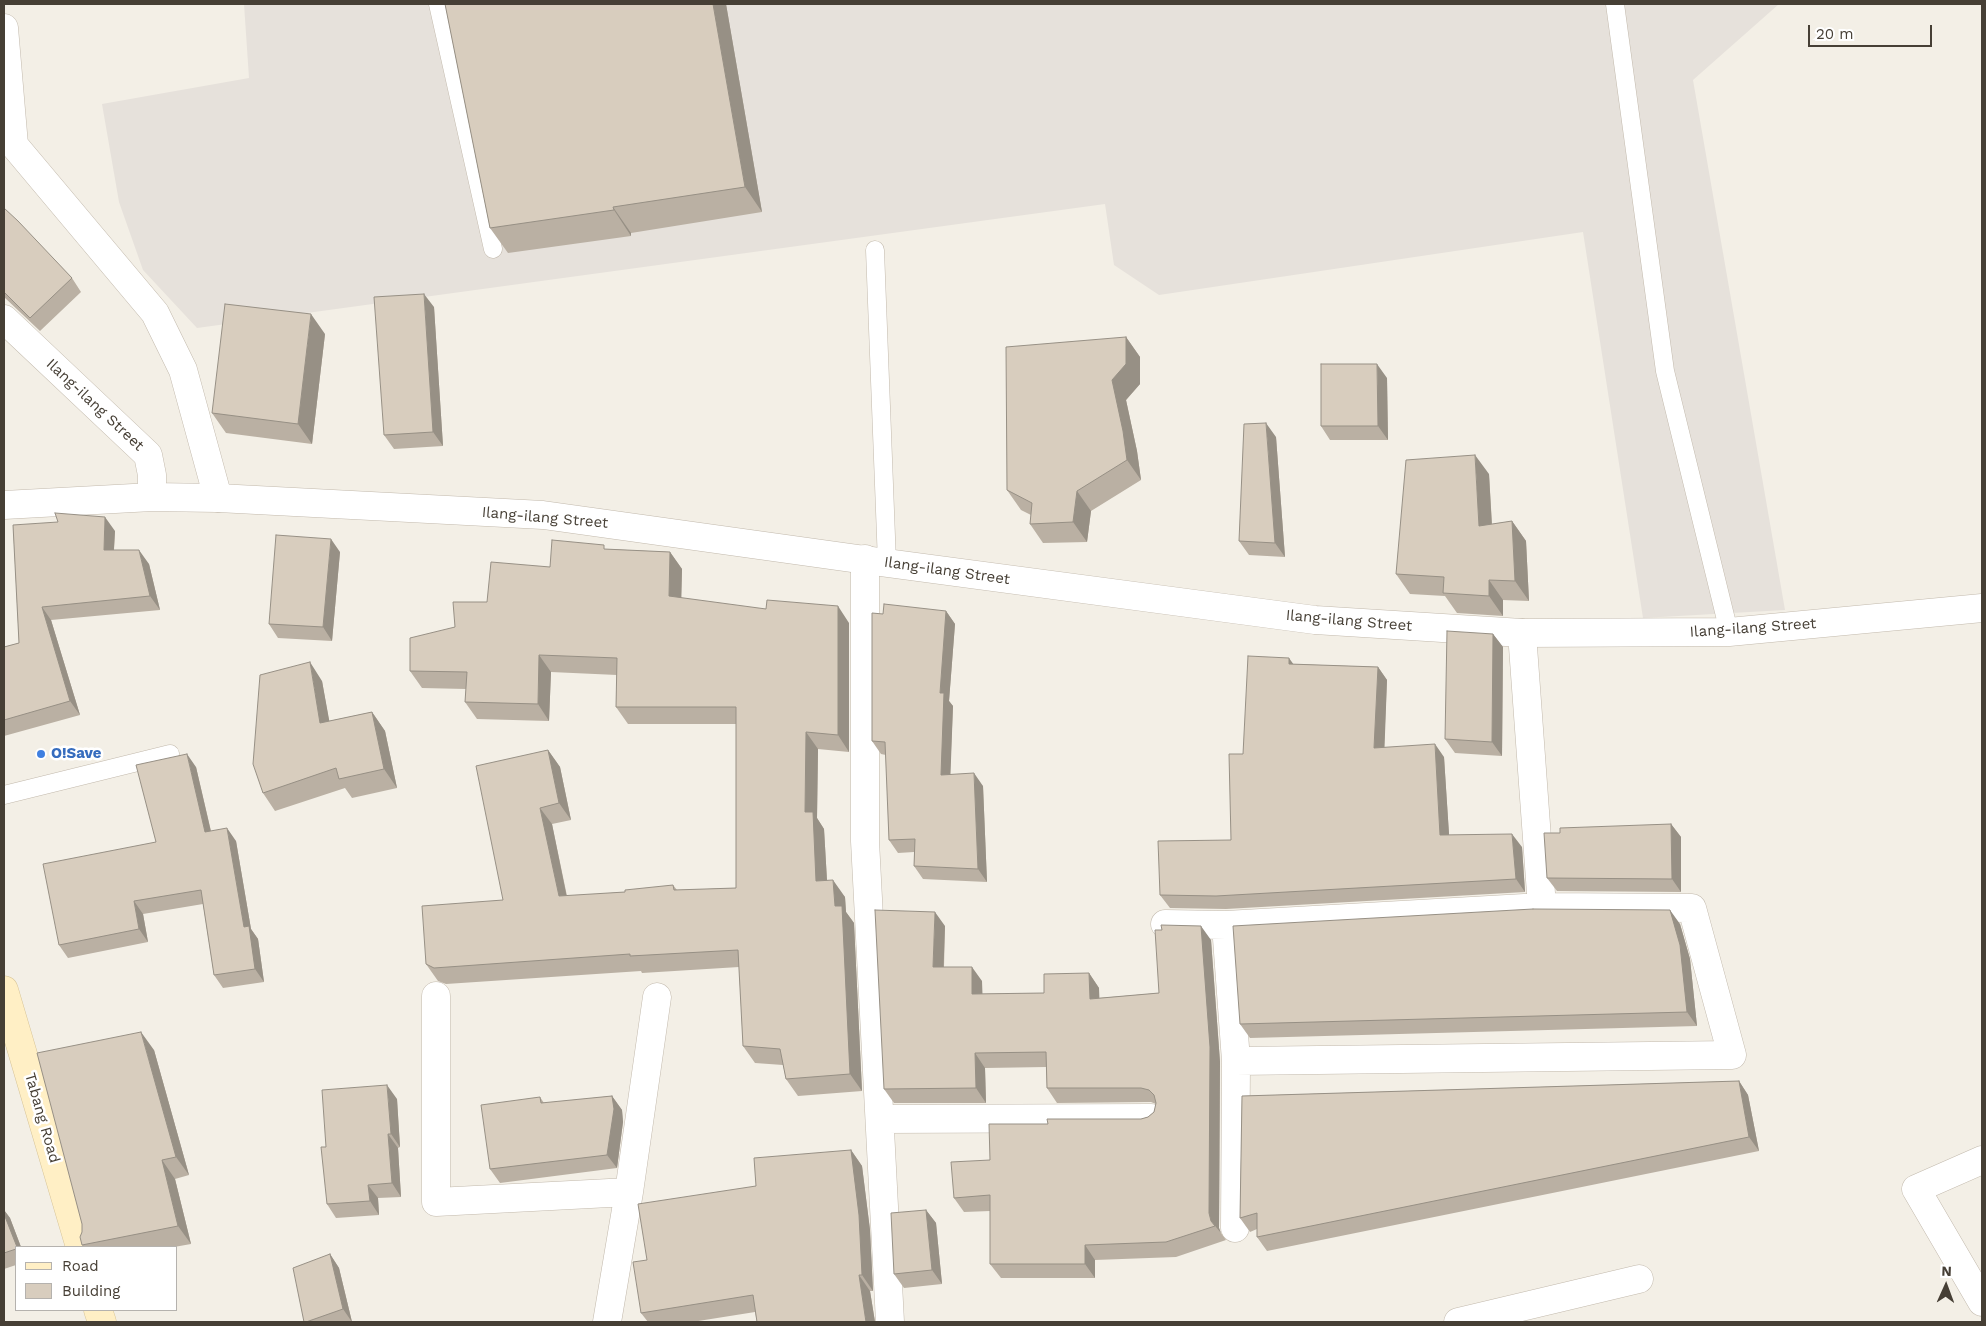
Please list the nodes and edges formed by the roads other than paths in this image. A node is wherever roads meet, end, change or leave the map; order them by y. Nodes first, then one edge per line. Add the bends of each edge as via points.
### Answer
1 (438, 4) edge
2 (1615, 4) edge
3 (4, 28) edge
4 (493, 249) edge
5 (875, 250) dead end
6 (4, 319) edge
7 (152, 497) junction
8 (218, 498) junction
9 (4, 505) edge
10 (876, 561) junction
11 (1982, 608) edge
12 (1729, 632) junction
13 (1522, 633) junction
14 (170, 754) dead end
15 (4, 795) edge
16 (1542, 908) junction
17 (1165, 924) edge
18 (1226, 925) junction
19 (4, 990) edge
20 (436, 996) dead end
21 (657, 997) dead end
22 (1236, 1061) junction
23 (1151, 1118) edge
24 (881, 1119) junction
25 (1982, 1160) edge
26 (629, 1192) junction
27 (1235, 1228) dead end
28 (80, 1246) edge
29 (1639, 1279) dead end
30 (1982, 1302) edge
31 (607, 1322) edge
32 (890, 1322) edge
33 (1458, 1322) edge

1 - 4 lane
2 - 12 lane via 1666,371
3 - 8 street via 14,144 155,313 183,370
5 - 10 lane
6 - 7 street, Ilang-ilang Street via 148,455
7 - 8 street, Ilang-ilang Street
7 - 9 street
8 - 10 street, Ilang-ilang Street via 543,515
10 - 13 street, Ilang-ilang Street via 1315,620
10 - 24 street via 865,841
11 - 12 street, Ilang-ilang Street
12 - 13 street, Ilang-ilang Street
13 - 16 street
14 - 15 lane
16 - 18 street
16 - 22 street via 1692,908 1732,1055
17 - 18 street
18 - 22 street
19 - 28 main road, Tabang Road
20 - 26 street via 436,1202
21 - 26 street
22 - 27 street
23 - 24 street
24 - 32 street
25 - 30 street via 1916,1189
26 - 31 street
29 - 33 street

